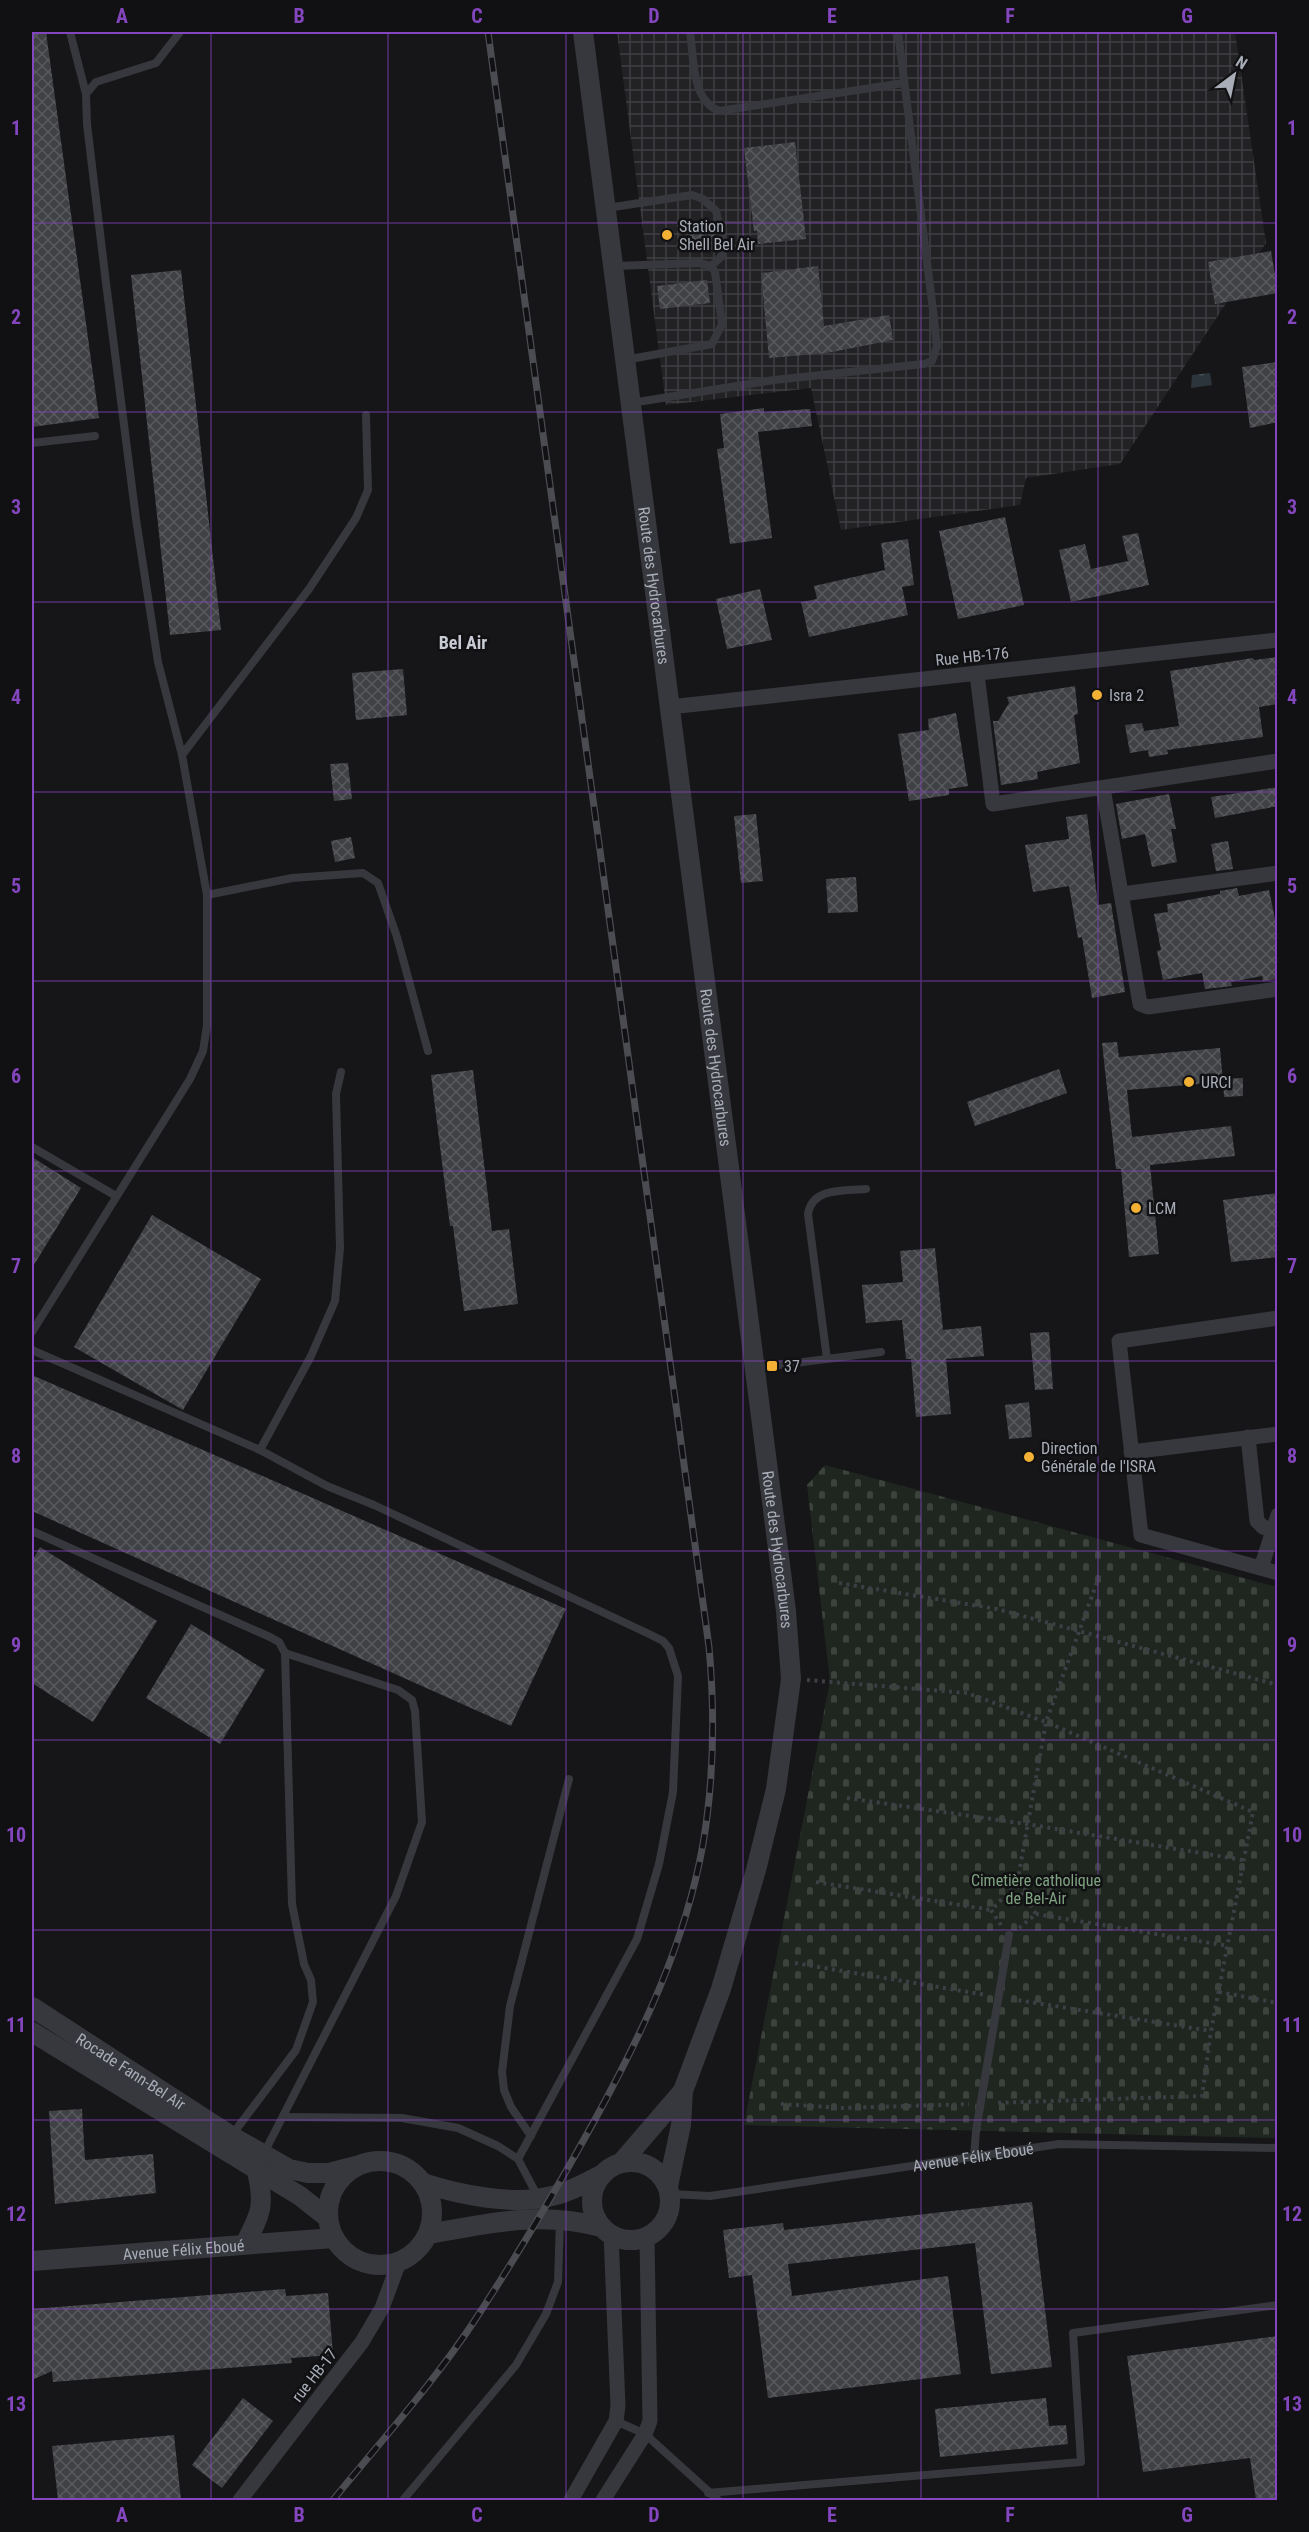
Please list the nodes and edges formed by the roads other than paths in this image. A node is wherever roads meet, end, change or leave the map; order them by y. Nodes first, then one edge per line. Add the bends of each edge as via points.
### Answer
1 (70, 32) edge
2 (180, 32) edge
3 (583, 32) edge
4 (690, 32) edge
5 (897, 32) edge
6 (904, 83) junction
7 (87, 94) junction
8 (606, 208) junction
9 (613, 266) junction
10 (711, 266) junction
11 (625, 360) junction
12 (631, 403) junction
13 (366, 415) dead end
14 (95, 436) dead end
15 (32, 443) edge
16 (1278, 640) edge
17 (977, 674) junction
18 (670, 707) junction
19 (182, 755) junction
20 (1278, 762) edge
21 (1103, 788) junction
22 (1278, 873) edge
23 (1122, 894) junction
24 (207, 895) junction
25 (1278, 989) edge
26 (428, 1052) dead end
27 (341, 1072) dead end
28 (32, 1147) edge
29 (866, 1189) dead end
30 (116, 1196) junction
31 (1278, 1318) edge
32 (32, 1332) edge
33 (32, 1350) edge
34 (881, 1352) dead end
35 (827, 1359) junction
36 (755, 1368) junction
37 (1278, 1434) edge
38 (1248, 1437) junction
39 (260, 1450) junction
40 (1131, 1452) junction
41 (1275, 1523) edge
42 (32, 1531) edge
43 (1261, 1568) junction
44 (1278, 1573) edge
45 (285, 1653) junction
46 (569, 1779) dead end
47 (1009, 1935) road end
48 (32, 2007) edge
49 (32, 2032) edge
50 (683, 2091) junction
51 (283, 2117) junction
52 (531, 2136) junction
53 (227, 2144) junction
54 (1278, 2148) edge
55 (974, 2157) junction
56 (518, 2159) junction
57 (260, 2163) junction
58 (621, 2163) junction
59 (356, 2166) junction
60 (603, 2174) junction
61 (423, 2183) junction
62 (669, 2190) junction
63 (539, 2198) junction
64 (328, 2218) junction
65 (560, 2219) junction
66 (606, 2230) junction
67 (429, 2234) junction
68 (647, 2237) junction
69 (334, 2238) junction
70 (245, 2244) junction
71 (32, 2260) edge
72 (399, 2262) junction
73 (1278, 2305) edge
74 (616, 2421) junction
75 (645, 2434) junction
76 (705, 2497) edge
77 (240, 2500) edge
78 (403, 2500) edge
79 (571, 2500) edge
80 (603, 2500) edge
81 (718, 2500) edge

1 - 7 lane
2 - 7 lane via 156,63 96,82
3 - 8 street, Route des Hydrocarbures
4 - 6 lane via 700,94 710,107 719,111
5 - 6 lane
6 - 12 lane via 933,310 936,346 932,361 774,380
7 - 19 lane via 87,124 136,519 158,662
8 - 9 street, Route des Hydrocarbures
8 - 10 lane via 692,195 703,199 716,211 724,248
9 - 10 lane
9 - 11 street, Route des Hydrocarbures
10 - 11 lane via 722,324 712,344
11 - 12 street, Route des Hydrocarbures
12 - 18 street, Route des Hydrocarbures
13 - 19 lane via 368,490 356,518 309,589
14 - 15 lane
16 - 17 street, Rue HB-176
17 - 18 street, Rue HB-176
17 - 21 street via 993,804
18 - 36 street, Route des Hydrocarbures
19 - 24 lane
20 - 21 street
21 - 23 street
22 - 23 street
23 - 25 street via 1137,996 1143,1006
24 - 26 lane via 292,878 363,873 378,883 398,937
24 - 30 lane via 207,1025 203,1052
27 - 39 lane via 336,1094 340,1248 335,1301 311,1356
28 - 30 lane
29 - 35 lane via 822,1194 809,1206
30 - 32 lane
31 - 40 street via 1119,1341
33 - 39 lane
34 - 35 lane
35 - 36 lane
36 - 50 street, Route des Hydrocarbures via 791,1679 776,1789 756,1870 721,1989
37 - 38 street
38 - 40 street
38 - 41 street via 1257,1521 1263,1527
39 - 52 lane via 327,1486 647,1633 663,1641 673,1656 678,1676 673,1792 659,1864 637,1939
40 - 43 street via 1141,1535
41 - 43 street
42 - 45 lane via 270,1637 279,1642
43 - 44 street
45 - 51 lane via 398,1690 412,1700 422,1822 396,1896
45 - 53 lane via 292,1904 313,2002 296,2050
46 - 52 lane via 510,2006 502,2072 511,2107
47 - 55 lane
48 - 53 street, Rocade Fann-Bel Air
49 - 53 street, Rocade Fann-Bel Air
50 - 58 street, Route des Hydrocarbures
50 - 62 street, Route des Hydrocarbures
51 - 56 lane via 413,2120 458,2128
51 - 57 lane
52 - 56 lane
53 - 57 street
54 - 55 lane, Avenue Félix Eboué via 1059,2144
55 - 62 lane, Avenue Félix Eboué via 710,2196
56 - 63 lane
57 - 59 street via 308,2173 329,2173
57 - 64 street
57 - 70 street via 261,2209
58 - 60 street
58 - 62 street via 643,2164 662,2176
59 - 61 street via 385,2161 413,2172
59 - 64 street via 334,2188
60 - 63 street via 567,2192
60 - 66 street via 593,2194 593,2205
61 - 63 street via 475,2196
61 - 67 street via 431,2199 433,2217
62 - 68 street via 666,2220
64 - 69 street
65 - 66 street
65 - 67 street via 494,2221
65 - 78 lane via 558,2282 546,2314 516,2365
66 - 68 street via 622,2239
66 - 74 street
67 - 72 street via 422,2246
68 - 75 street via 650,2421
69 - 70 street, Avenue Félix Eboué
69 - 72 street via 362,2262 381,2266
70 - 71 street, Avenue Félix Eboué
72 - 77 street, rue HB-17 via 382,2307 362,2342
73 - 76 lane via 1073,2333 1082,2462
74 - 75 lane
74 - 79 street
75 - 76 lane
75 - 80 street
76 - 81 lane

